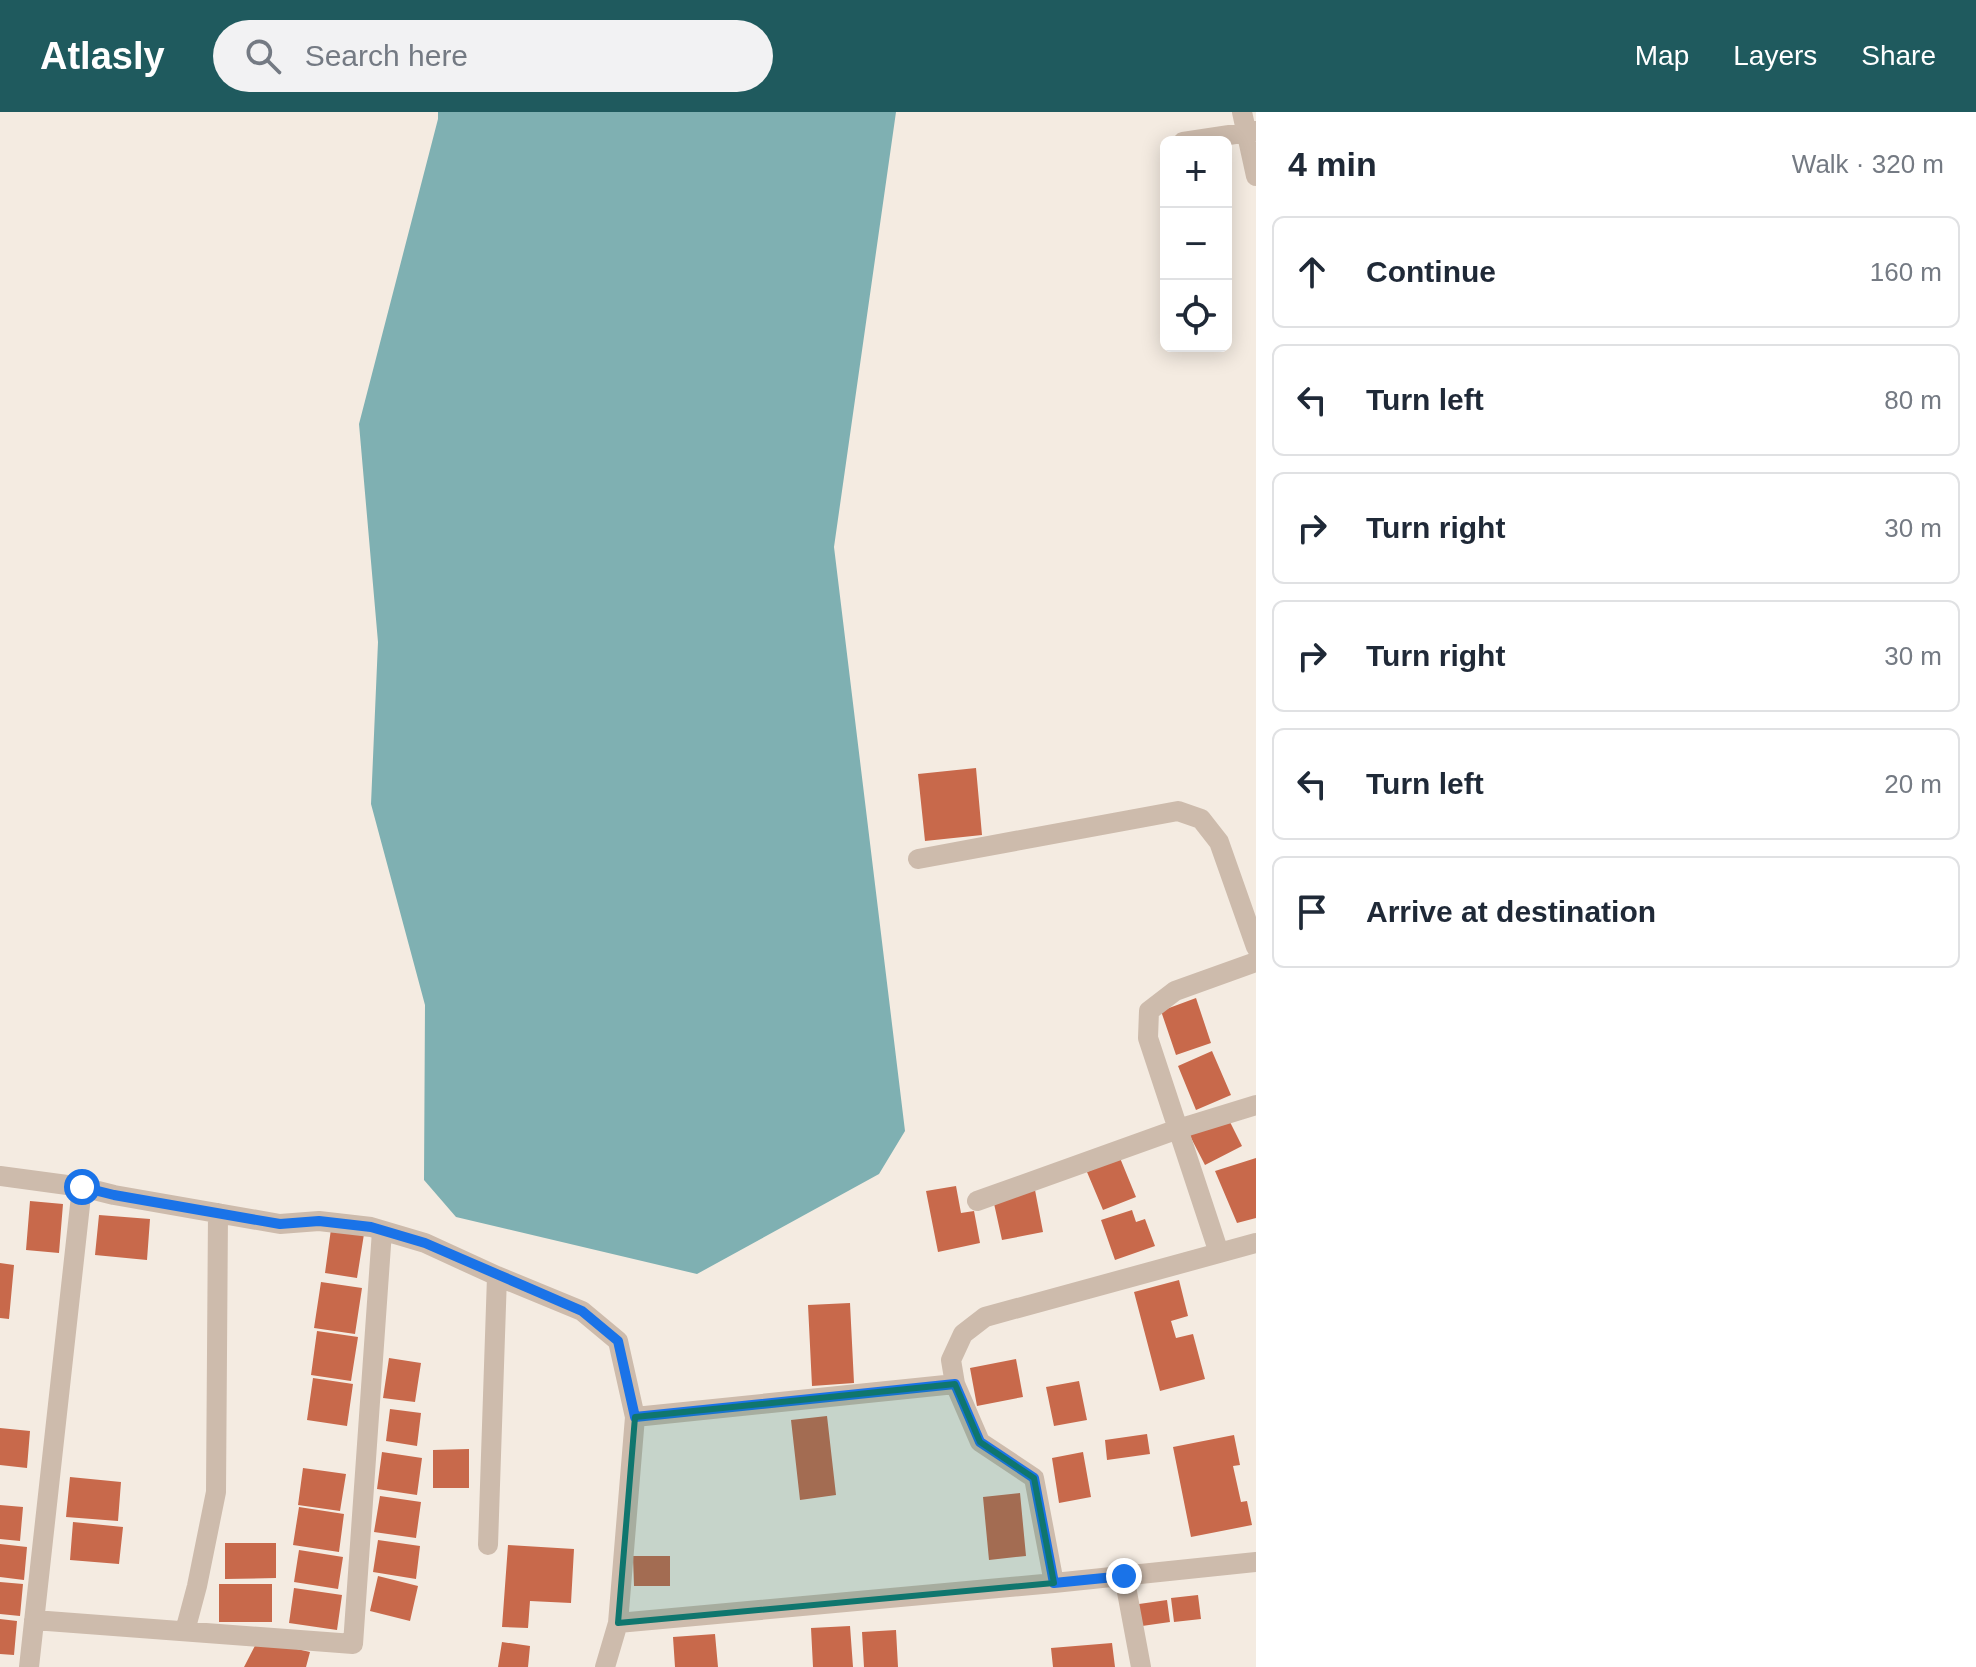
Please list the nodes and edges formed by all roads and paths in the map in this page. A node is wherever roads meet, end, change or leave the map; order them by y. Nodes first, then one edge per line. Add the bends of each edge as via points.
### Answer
1 (1242, 112) edge
2 (1251, 132) edge
3 (1226, 136) edge
4 (1256, 176) edge
5 (918, 859) dead end
6 (1256, 947) edge
7 (1256, 962) edge
8 (1256, 1105) edge
9 (1178, 1129) junction
10 (0, 1176) edge
11 (82, 1187) junction
12 (977, 1201) dead end
13 (218, 1213) junction
14 (382, 1231) junction
15 (1256, 1243) edge
16 (1219, 1253) junction
17 (497, 1276) junction
18 (955, 1384) junction
19 (635, 1417) junction
20 (488, 1545) dead end
21 (1256, 1562) edge
22 (1124, 1576) junction
23 (1054, 1583) junction
24 (34, 1620) junction
25 (618, 1623) junction
26 (185, 1631) junction
27 (29, 1667) edge
28 (605, 1667) edge
29 (1141, 1667) edge

1 - 2 street
2 - 3 street
2 - 4 street
5 - 6 street via 1178,811 1201,819 1219,842
7 - 9 street via 1175,991 1149,1011 1148,1038
8 - 9 street
9 - 12 street
9 - 16 street
10 - 11 street
11 - 13 street
11 - 24 street
13 - 14 street via 280,1224 319,1221
13 - 26 street via 216,1492
14 - 17 street via 425,1243
14 - 26 street via 353,1644
15 - 16 street
16 - 18 street via 985,1317 963,1334 951,1360
17 - 19 street via 582,1311 618,1341
17 - 20 street
18 - 19 street
18 - 23 street via 980,1442 1034,1478
19 - 25 street
21 - 22 street
22 - 23 street
22 - 29 street
23 - 25 street
24 - 26 street
24 - 27 street
25 - 28 street

